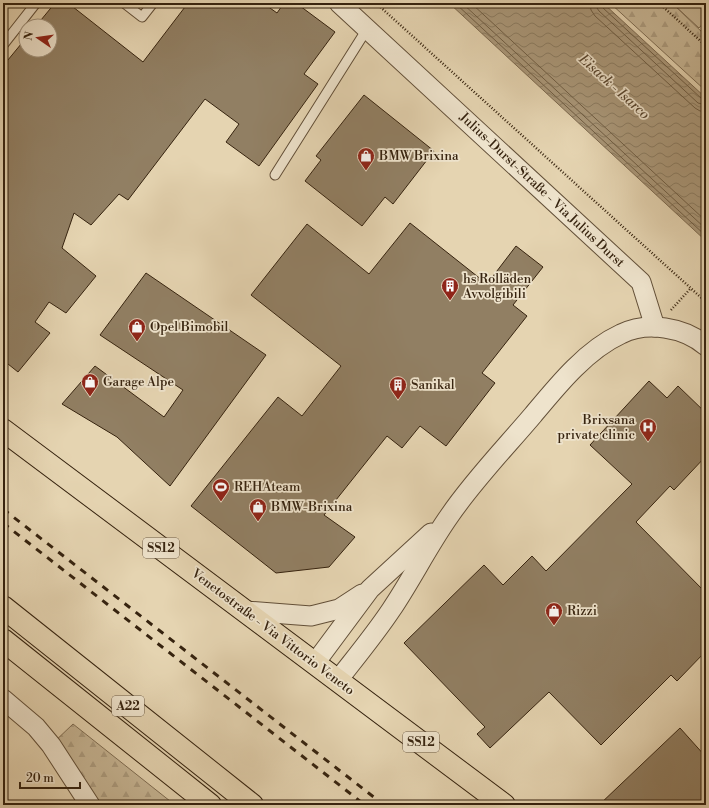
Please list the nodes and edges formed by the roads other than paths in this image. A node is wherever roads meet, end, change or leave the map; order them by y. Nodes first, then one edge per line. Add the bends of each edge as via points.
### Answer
1 (36, 3) edge
2 (124, 3) edge
3 (154, 3) edge
4 (338, 3) edge
5 (367, 29) junction
6 (3, 45) edge
7 (275, 175) dead end
8 (655, 327) junction
9 (706, 346) edge
10 (3, 430) edge
11 (450, 515) junction
12 (370, 589) junction
13 (3, 607) edge
14 (246, 612) junction
15 (3, 640) edge
16 (315, 663) junction
17 (338, 680) junction
18 (3, 699) edge
19 (90, 805) edge
20 (210, 805) edge
21 (252, 805) edge
22 (504, 805) edge

1 - 6 lane
2 - 3 lane via 142,17
4 - 5 street, Julius-Durst-Straße - Via Julius Durst
5 - 7 lane
5 - 8 street, Julius-Durst-Straße - Via Julius Durst via 641,282
8 - 9 street via 679,331
8 - 11 street via 637,328 620,334 592,352 558,385
10 - 14 main road, Venetostraße - Via Vittorio Veneto / SS12
11 - 12 street
11 - 17 street via 390,611
12 - 14 street via 339,609 311,616
12 - 16 street
13 - 21 main road, A22
14 - 16 main road, Venetostraße - Via Vittorio Veneto / SS12
15 - 20 main road, A22
16 - 17 main road, Venetostraße - Via Vittorio Veneto / SS12
17 - 22 main road, Venetostraße - Via Vittorio Veneto / SS12
18 - 19 street via 36,727 51,745

